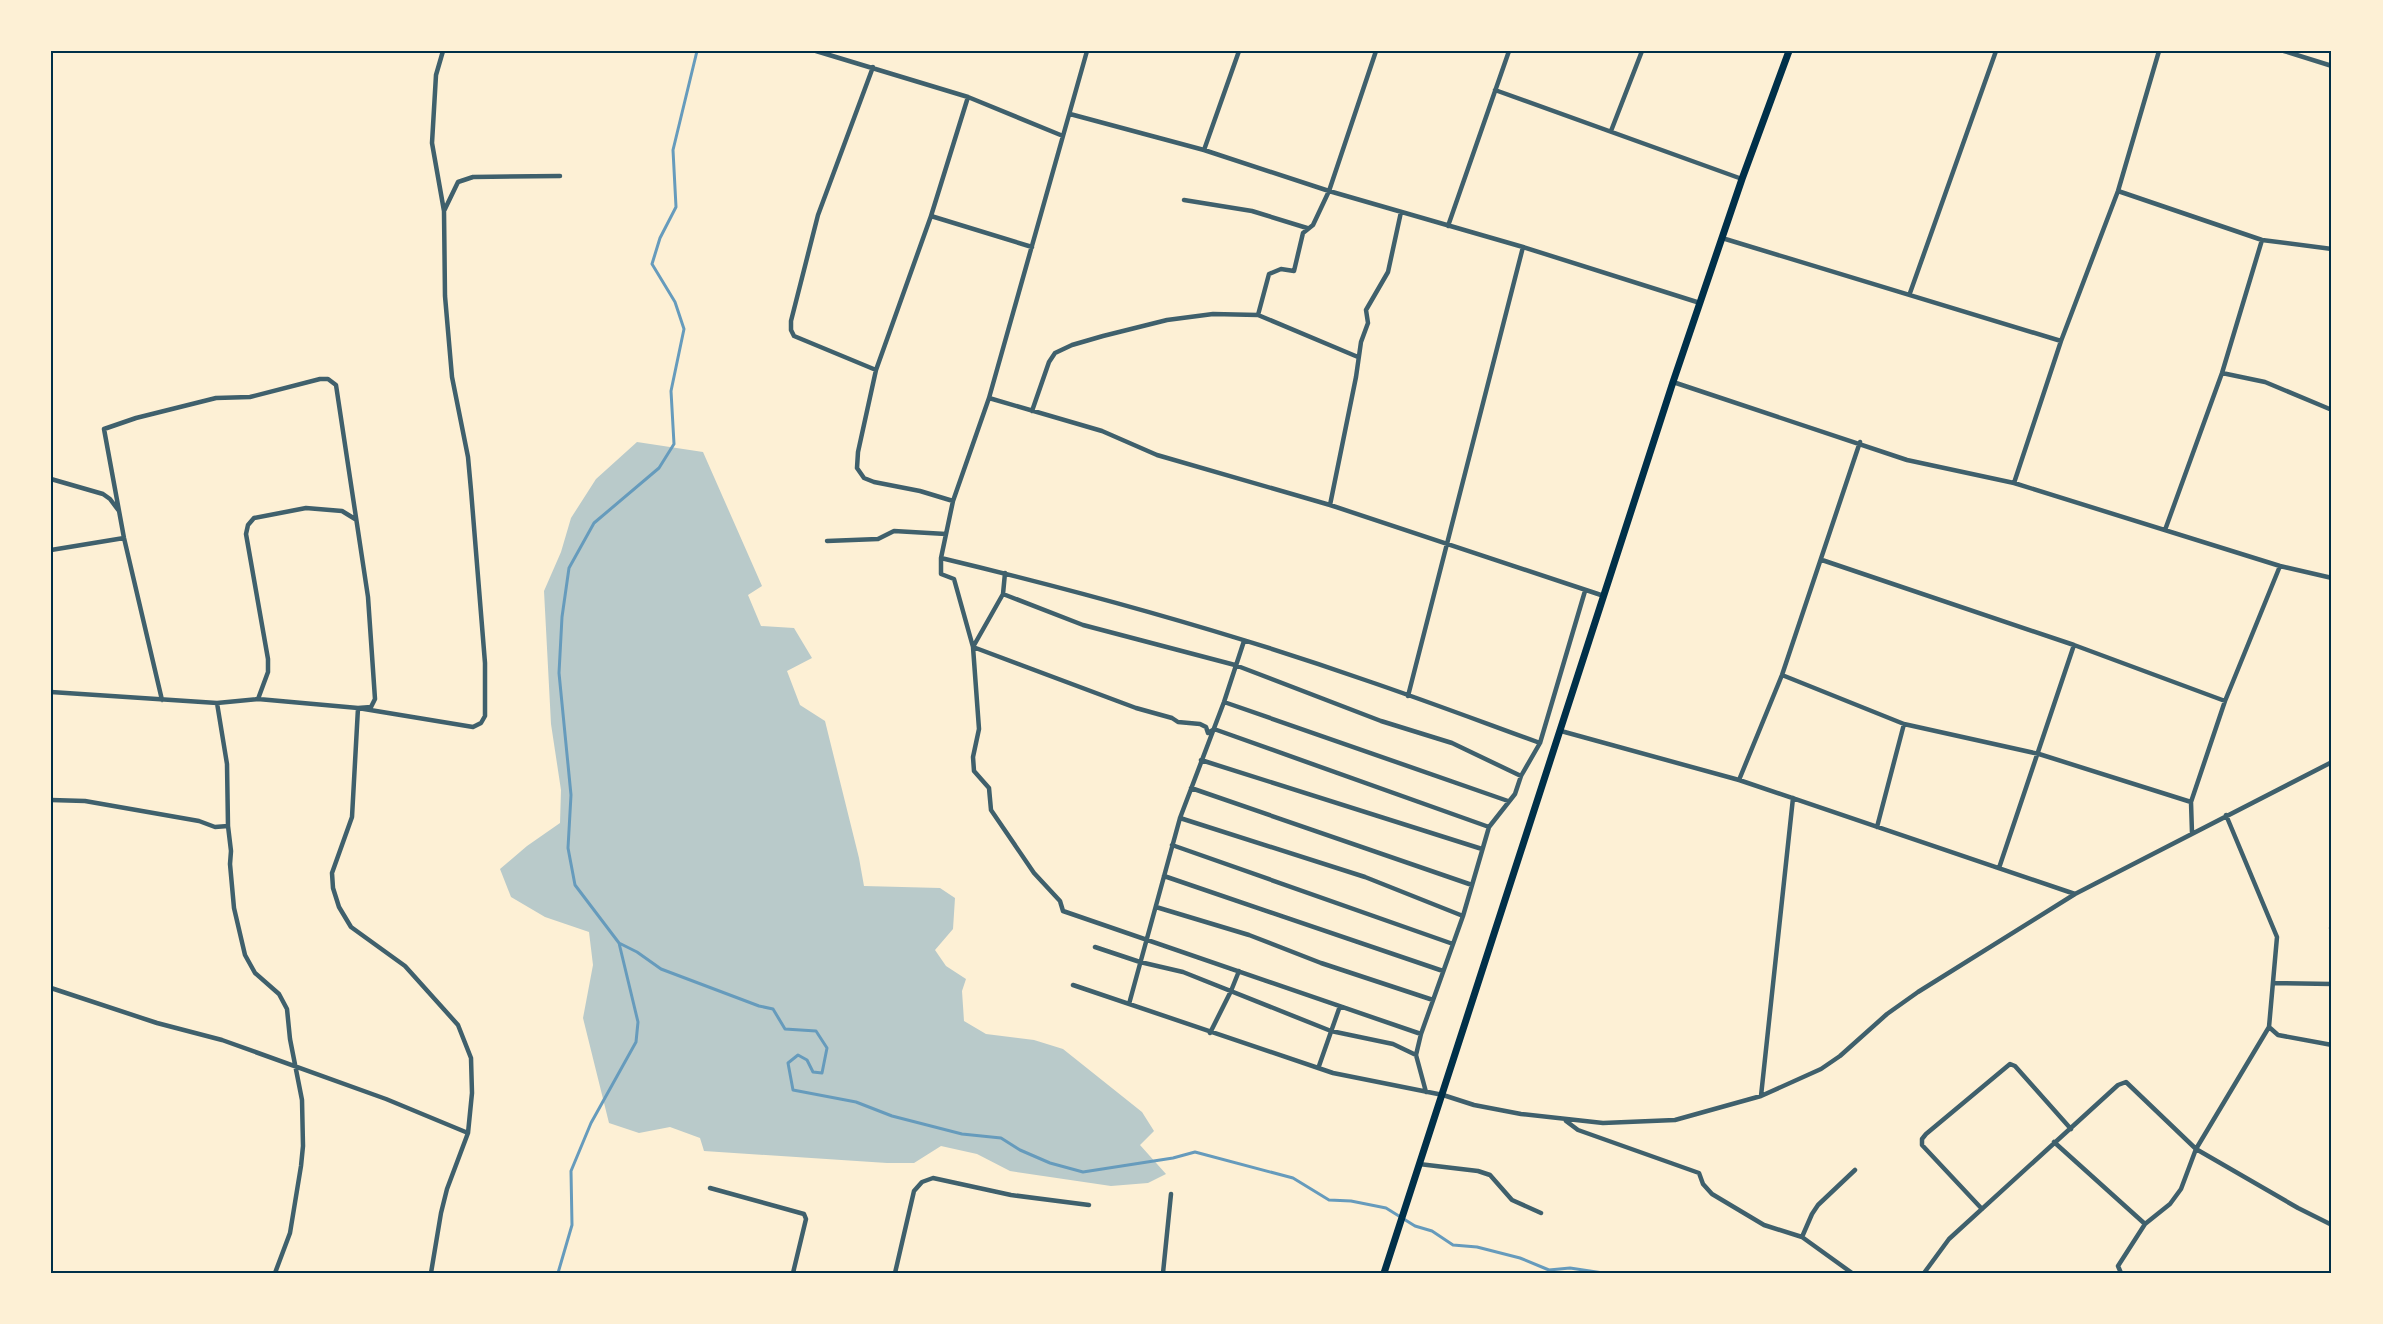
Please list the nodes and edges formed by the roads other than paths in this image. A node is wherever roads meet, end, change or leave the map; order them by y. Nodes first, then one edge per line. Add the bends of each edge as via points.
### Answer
1 (443, 51) edge
2 (816, 51) edge
3 (1087, 51) edge
4 (1239, 51) edge
5 (1376, 51) edge
6 (1509, 51) edge
7 (1642, 51) edge
8 (1789, 51) edge
9 (1996, 51) edge
10 (2159, 51) edge
11 (2284, 51) edge
12 (2332, 66) edge
13 (873, 67) junction
14 (1496, 90) junction
15 (968, 97) junction
16 (1070, 114) junction
17 (1611, 130) junction
18 (1063, 136) junction
19 (1204, 150) junction
20 (560, 176) dead end
21 (1742, 179) junction
22 (1329, 191) junction
23 (2118, 191) junction
24 (1184, 200) dead end
25 (444, 210) junction
26 (1401, 212) junction
27 (931, 216) junction
28 (1448, 226) junction
29 (1307, 228) junction
30 (1722, 238) junction
31 (2262, 240) junction
32 (2332, 240) edge
33 (1032, 247) junction
34 (1523, 247) junction
35 (2331, 248) edge
36 (1910, 293) junction
37 (1700, 303) junction
38 (1258, 315) junction
39 (2061, 341) junction
40 (1358, 357) junction
41 (876, 370) junction
42 (2222, 373) junction
43 (1673, 382) junction
44 (989, 398) junction
45 (2332, 410) edge
46 (1032, 411) junction
47 (1860, 442) junction
48 (51, 479) edge
49 (2014, 483) junction
50 (353, 500) junction
51 (953, 501) junction
52 (1330, 504) junction
53 (342, 511) junction
54 (120, 513) junction
55 (355, 519) junction
56 (2165, 530) junction
57 (946, 534) junction
58 (124, 538) junction
59 (827, 541) dead end
60 (1446, 542) junction
61 (51, 550) edge
62 (941, 558) junction
63 (1822, 560) junction
64 (2280, 566) junction
65 (1005, 573) junction
66 (2332, 578) edge
67 (1585, 591) junction
68 (1004, 594) junction
69 (1604, 596) junction
70 (1244, 641) junction
71 (2074, 645) junction
72 (973, 647) junction
73 (1235, 665) junction
74 (1782, 675) junction
75 (51, 692) edge
76 (1408, 696) junction
77 (258, 699) junction
78 (162, 700) junction
79 (2226, 701) junction
80 (1224, 702) junction
81 (217, 704) junction
82 (358, 708) junction
83 (1904, 724) junction
84 (1214, 729) junction
85 (1561, 731) junction
86 (1540, 742) junction
87 (2038, 754) junction
88 (1201, 759) junction
89 (2332, 762) edge
90 (1521, 776) junction
91 (1738, 780) junction
92 (1191, 788) junction
93 (1793, 798) junction
94 (51, 800) edge
95 (1508, 801) junction
96 (2191, 802) junction
97 (2226, 815) junction
98 (1180, 818) junction
99 (228, 826) junction
100 (1489, 827) junction
101 (1876, 827) junction
102 (2192, 833) junction
103 (1172, 845) junction
104 (1482, 849) junction
105 (1999, 868) junction
106 (1164, 876) junction
107 (1472, 885) junction
108 (2075, 894) junction
109 (1156, 907) junction
110 (1462, 916) junction
111 (1146, 940) junction
112 (1453, 944) junction
113 (1095, 947) dead end
114 (1140, 962) junction
115 (1239, 971) junction
116 (1443, 971) junction
117 (51, 982) edge
118 (2273, 983) junction
119 (2332, 984) edge
120 (1073, 985) dead end
121 (53, 988) edge
122 (1232, 991) junction
123 (1433, 1000) junction
124 (1129, 1004) junction
125 (1340, 1006) junction
126 (2269, 1027) junction
127 (1331, 1030) junction
128 (1210, 1033) junction
129 (1421, 1034) junction
130 (2332, 1045) edge
131 (1416, 1055) junction
132 (1319, 1066) junction
133 (296, 1068) junction
134 (1426, 1092) junction
135 (1443, 1095) junction
136 (1761, 1096) junction
137 (1561, 1117) junction
138 (2071, 1129) junction
139 (468, 1132) junction
140 (2054, 1142) junction
141 (2196, 1149) junction
142 (1419, 1164) junction
143 (1855, 1170) dead end
144 (710, 1188) dead end
145 (1171, 1194) dead end
146 (1089, 1205) dead end
147 (1982, 1209) junction
148 (1541, 1213) dead end
149 (2145, 1224) junction
150 (2332, 1225) edge
151 (1802, 1238) junction
152 (275, 1273) edge
153 (431, 1273) edge
154 (793, 1273) edge
155 (895, 1273) edge
156 (1163, 1273) edge
157 (1384, 1273) edge
158 (1852, 1273) edge
159 (1924, 1273) edge
160 (2121, 1273) edge

1 - 25 street via 436,75 432,143
2 - 13 street
3 - 16 street
4 - 19 street
5 - 22 street
6 - 14 street
7 - 17 street
8 - 21 main road
9 - 36 street
10 - 23 street
11 - 12 street
13 - 15 street
13 - 41 street via 818,215 791,330 794,336
14 - 17 street
14 - 28 street
15 - 18 street
15 - 27 street
16 - 18 street
16 - 19 street
17 - 21 street
18 - 33 street
19 - 22 street
20 - 25 street via 473,177 458,182
21 - 30 main road
22 - 26 street
22 - 29 street via 1313,225
23 - 31 street
23 - 39 street
24 - 29 street via 1252,211
25 - 82 street via 445,296 452,377 468,457 485,663 485,716 473,727
26 - 28 street
26 - 40 street via 1388,272 1366,310 1368,323
27 - 33 street
27 - 41 street
28 - 34 street
29 - 38 street via 1294,272 1281,269 1269,274
30 - 36 street
30 - 37 main road
31 - 35 street
31 - 42 street
32 - 35 street
33 - 44 street
34 - 37 street
34 - 60 street
36 - 39 street
37 - 43 main road
38 - 40 street
38 - 46 street via 1213,314 1167,320 1072,345 1055,353 1048,362
39 - 49 street
40 - 52 street
41 - 51 street via 857,468 864,478 874,482
42 - 45 street via 2265,382
42 - 56 street
43 - 47 street
43 - 69 main road
44 - 46 street
44 - 51 street
46 - 52 street via 1111,434 1157,455
47 - 49 street via 1924,464
47 - 63 street
48 - 54 street via 103,494
49 - 56 street
50 - 53 street
50 - 54 street via 336,385 320,379 250,397 216,398 104,429
50 - 55 street
51 - 57 street
52 - 60 street
53 - 55 street
53 - 77 street via 306,508 254,518 248,525 246,534 268,659 268,672
54 - 58 street
55 - 82 street via 372,627 375,699 371,707
56 - 64 street
57 - 59 street via 894,531 878,538
57 - 62 street
58 - 61 street
58 - 78 street
60 - 67 street
60 - 76 street
62 - 65 street
62 - 72 street via 942,574 954,579
63 - 71 street
63 - 74 street
64 - 66 street
64 - 79 street
65 - 68 street
65 - 70 street
67 - 69 street
67 - 86 street
68 - 72 street
68 - 73 street via 1083,625
69 - 85 main road
70 - 73 street
70 - 76 street
71 - 79 street
71 - 87 street
72 - 84 street via 1136,708 1178,722 1200,724 1208,733
72 - 111 street via 979,729 974,771 989,788 992,810 1034,873 1060,901 1063,911
73 - 80 street
73 - 90 street via 1452,743
74 - 83 street
74 - 91 street
75 - 78 street
76 - 86 street
77 - 81 street
77 - 82 street
78 - 81 street
79 - 96 street
80 - 84 street
80 - 95 street
81 - 99 street via 227,764
82 - 139 street via 352,817 332,873 333,888 351,927 405,966 458,1025 471,1058
83 - 87 street
83 - 101 street
84 - 88 street
84 - 100 street
85 - 91 street
85 - 135 main road
86 - 90 street
87 - 96 street
87 - 105 street
88 - 92 street
88 - 104 street
89 - 97 street
90 - 95 street
91 - 93 street
92 - 98 street
92 - 107 street
93 - 101 street
93 - 136 street
94 - 99 street via 108,805
95 - 100 street
96 - 102 street
97 - 102 street
97 - 118 street via 2277,937
98 - 103 street
98 - 110 street via 1365,877
99 - 133 street via 234,908 245,955 255,973 279,994 287,1010
100 - 104 street
101 - 105 street
102 - 108 street
103 - 106 street
103 - 112 street
104 - 107 street
105 - 108 street
106 - 109 street
106 - 116 street
107 - 110 street
108 - 136 street via 1902,1003 1821,1069
109 - 111 street
109 - 123 street via 1249,935
110 - 112 street
111 - 114 street
111 - 115 street
112 - 116 street
113 - 114 street
114 - 122 street via 1183,972
114 - 124 street
115 - 122 street
115 - 125 street
116 - 123 street
117 - 121 street
118 - 119 street
118 - 126 street
120 - 124 street
121 - 133 street via 222,1040
122 - 127 street
122 - 128 street
123 - 129 street
124 - 128 street
125 - 127 street
125 - 129 street
126 - 130 street via 2278,1035
126 - 141 street
127 - 131 street via 1393,1044
127 - 132 street
128 - 132 street
129 - 131 street
131 - 134 street
132 - 134 street
133 - 139 street
133 - 152 street via 302,1100 303,1146 290,1233
134 - 135 street
135 - 137 street via 1521,1114
135 - 142 main road
136 - 137 street via 1675,1120 1604,1124
137 - 151 street via 1578,1130 1699,1173 1712,1194 1764,1224
138 - 140 street
138 - 141 street via 2126,1082
138 - 147 street via 2010,1064 1926,1134 1922,1145
139 - 153 street via 447,1189
140 - 147 street
140 - 149 street
141 - 149 street via 2181,1189 2170,1204
141 - 150 street
142 - 148 street via 1490,1175 1512,1200
142 - 157 main road
143 - 151 street via 1818,1205
144 - 154 street via 804,1214
145 - 156 street
146 - 155 street via 1011,1195 933,1178 914,1191
147 - 159 street via 1949,1239
149 - 160 street via 2118,1266
151 - 158 street

